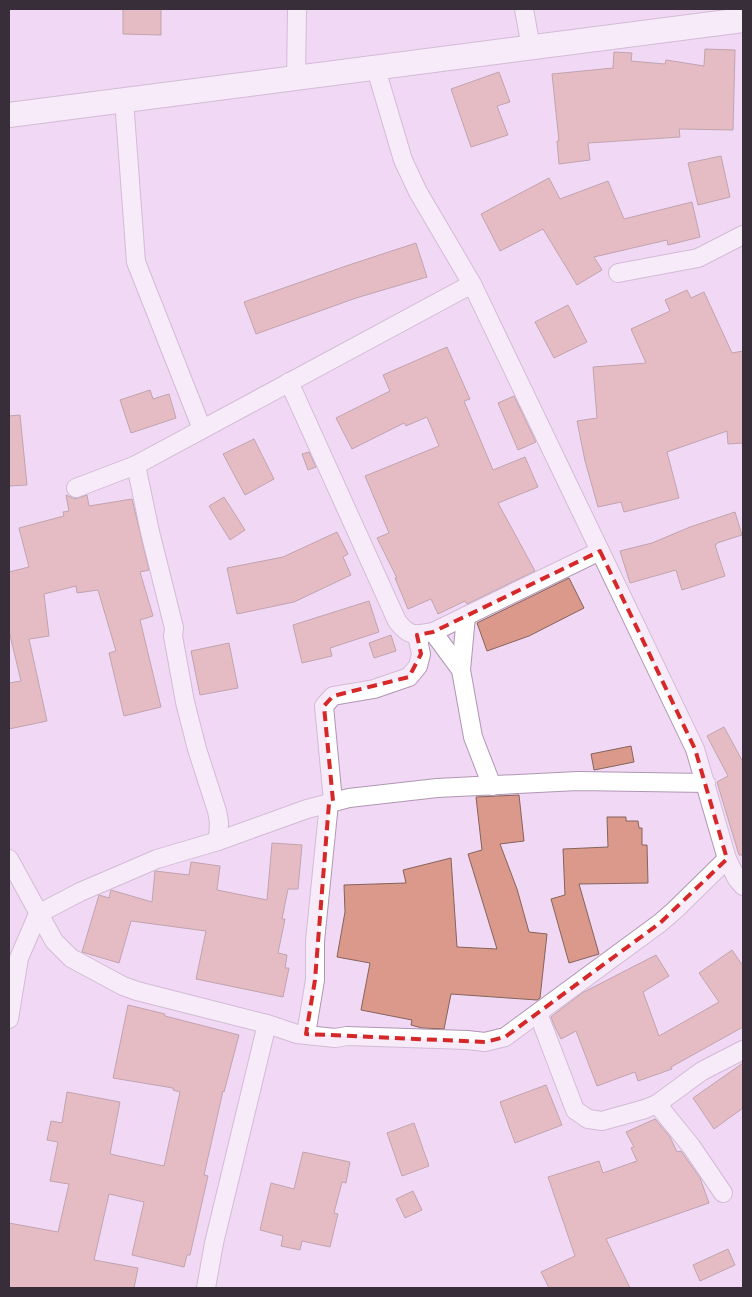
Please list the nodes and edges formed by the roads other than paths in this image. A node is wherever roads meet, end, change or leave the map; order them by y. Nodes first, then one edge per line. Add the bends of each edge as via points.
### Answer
1 (297, 9) edge
2 (524, 9) edge
3 (743, 20) edge
4 (530, 48) junction
5 (376, 69) junction
6 (296, 79) junction
7 (124, 100) junction
8 (9, 115) edge
9 (743, 235) edge
10 (618, 273) dead end
11 (472, 284) junction
12 (289, 382) junction
13 (202, 429) junction
14 (136, 465) junction
15 (76, 488) dead end
16 (600, 551) junction
17 (466, 616) junction
18 (425, 633) junction
19 (461, 670) junction
20 (706, 783) junction
21 (492, 786) junction
22 (331, 802) junction
23 (218, 841) junction
24 (9, 859) edge
25 (727, 859) junction
26 (743, 886) edge
27 (17, 889) edge
28 (38, 914) junction
29 (14, 958) edge
30 (538, 1014) junction
31 (9, 1019) edge
32 (267, 1024) junction
33 (306, 1034) junction
34 (743, 1050) edge
35 (657, 1104) junction
36 (722, 1193) dead end
37 (206, 1288) edge

1 - 6 street
2 - 4 street
3 - 4 main road
4 - 5 main road
5 - 6 main road
5 - 11 street via 403,160
6 - 7 main road
7 - 8 main road
7 - 13 street via 136,262
9 - 10 street via 698,258
11 - 12 street
11 - 16 street
12 - 13 street
12 - 18 street via 397,621 405,631
13 - 14 street
14 - 15 street
14 - 23 street via 174,628 185,702 200,764 217,811
16 - 17 street
16 - 20 street via 695,749
17 - 18 street
17 - 19 street
18 - 19 street
18 - 22 street via 418,666 409,677 374,689 333,696 324,706
19 - 21 street via 473,737
20 - 21 street via 578,781
20 - 25 street
21 - 22 street via 437,788
22 - 23 street
22 - 33 street
23 - 28 street via 157,858
24 - 27 street
25 - 26 street
25 - 30 street via 660,923
27 - 28 street
28 - 29 street
28 - 32 street via 54,942 71,958 123,986
29 - 31 street
30 - 33 street via 506,1037 484,1042 335,1038
30 - 35 street via 575,1110 588,1119 602,1121
32 - 33 street via 285,1032
32 - 37 street
34 - 35 street via 702,1071
35 - 36 street

